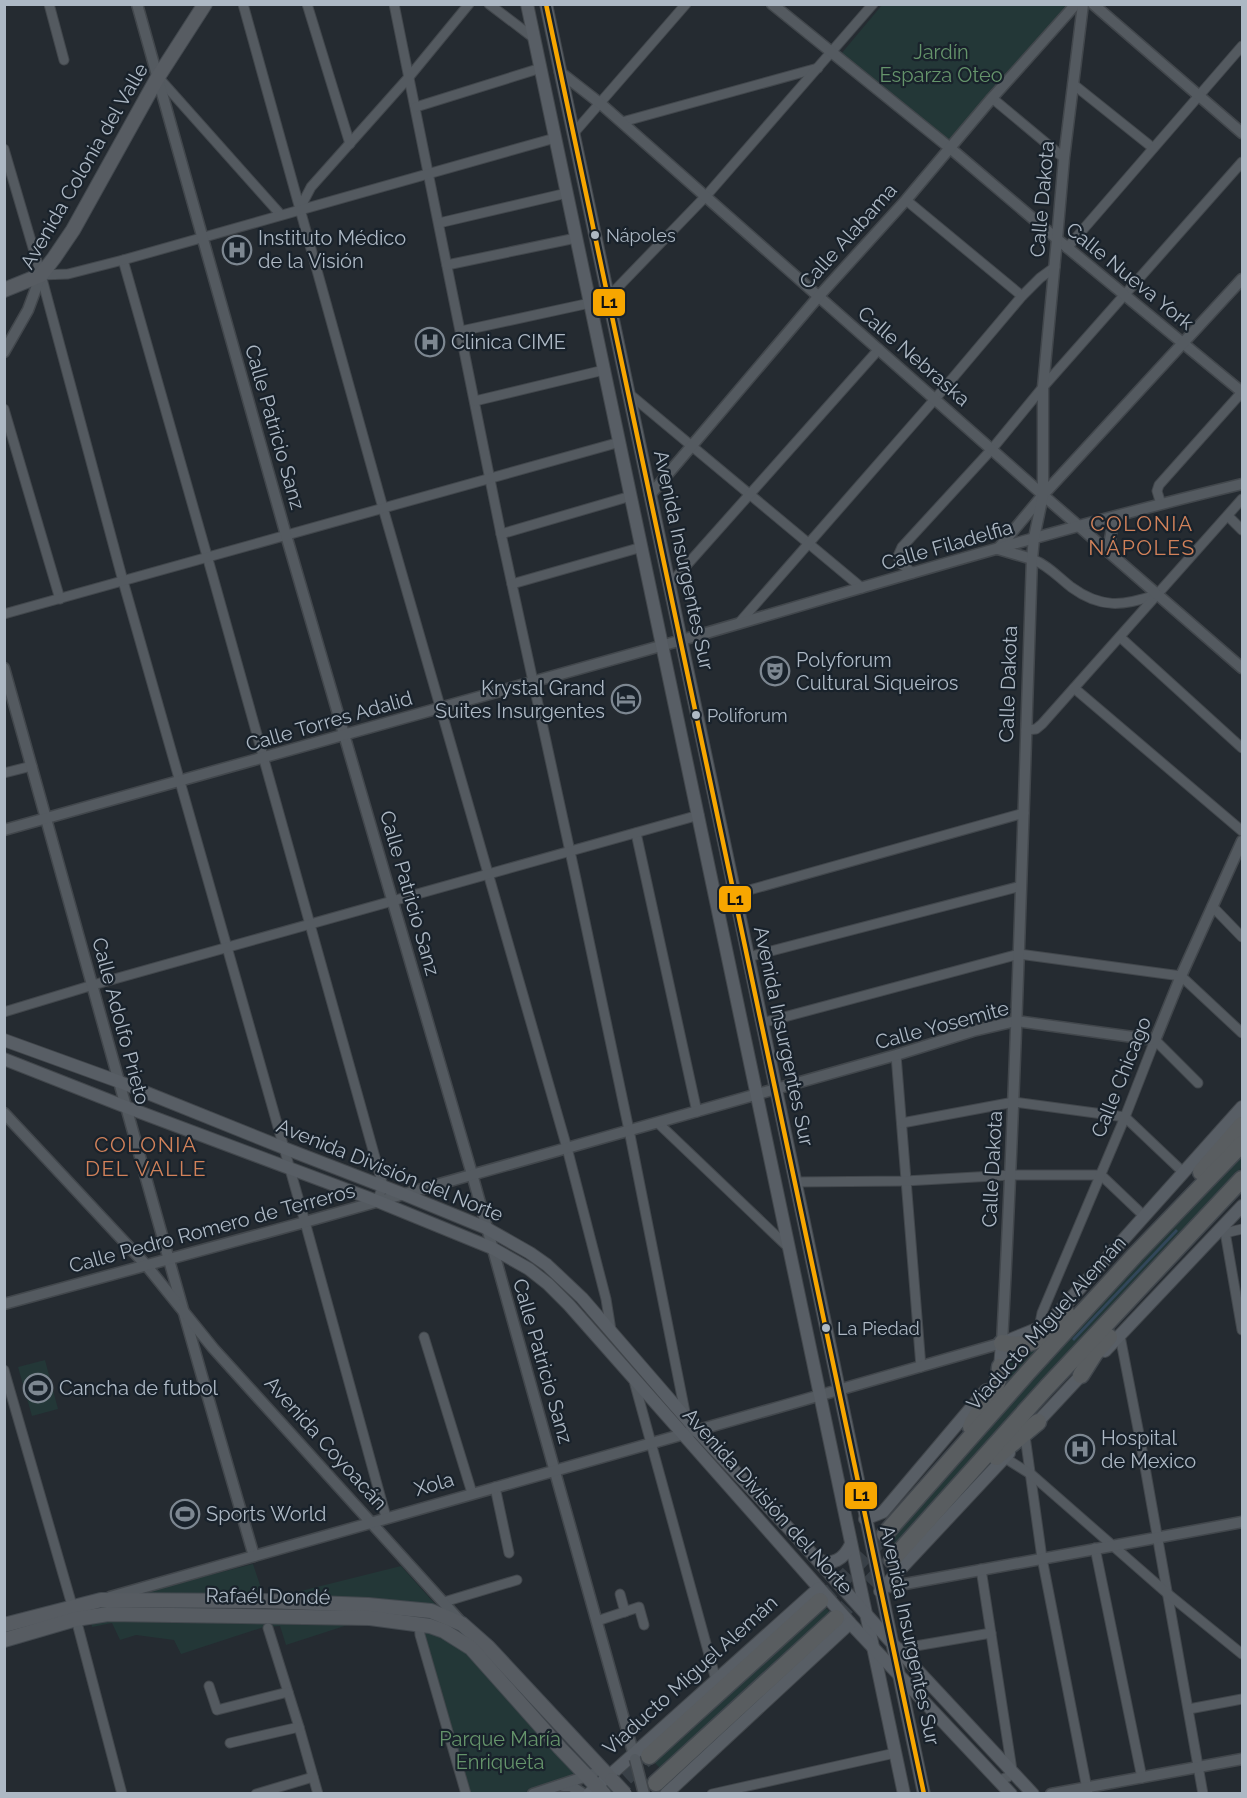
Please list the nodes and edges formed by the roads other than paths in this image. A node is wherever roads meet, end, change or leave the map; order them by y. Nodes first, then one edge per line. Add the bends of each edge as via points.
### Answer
1 (49, 4) edge
2 (137, 4) edge
3 (205, 4) edge
4 (243, 4) edge
5 (307, 4) edge
6 (394, 4) edge
7 (470, 4) edge
8 (489, 4) edge
9 (527, 4) edge
10 (546, 4) edge
11 (686, 4) edge
12 (772, 4) edge
13 (873, 4) edge
14 (1076, 4) edge
15 (1083, 4) edge
16 (1093, 4) edge
17 (535, 39) junction
18 (1242, 46) edge
19 (831, 53) junction
20 (64, 60) dead end
21 (541, 68) junction
22 (818, 68) junction
23 (560, 72) junction
24 (158, 77) junction
25 (409, 77) junction
26 (1073, 84) junction
27 (1200, 96) junction
28 (992, 98) junction
29 (601, 104) junction
30 (416, 107) junction
31 (622, 122) junction
32 (1242, 133) edge
33 (573, 134) junction
34 (555, 138) junction
35 (350, 144) junction
36 (950, 148) junction
37 (1154, 148) junction
38 (4, 149) edge
39 (1064, 158) junction
40 (1242, 162) edge
41 (429, 173) junction
42 (567, 193) junction
43 (706, 196) junction
44 (906, 200) junction
45 (299, 210) junction
46 (281, 215) junction
47 (439, 223) junction
48 (203, 237) junction
49 (576, 237) junction
50 (1057, 239) junction
51 (1067, 248) junction
52 (123, 260) junction
53 (447, 265) junction
54 (1055, 267) junction
55 (41, 275) junction
56 (1242, 279) edge
57 (4, 290) edge
58 (1125, 295) junction
59 (819, 296) junction
60 (1022, 296) junction
61 (608, 299) junction
62 (591, 308) junction
63 (461, 331) junction
64 (1183, 343) junction
65 (879, 349) junction
66 (4, 352) edge
67 (604, 370) junction
68 (1043, 387) junction
69 (627, 392) junction
70 (1242, 392) edge
71 (935, 399) junction
72 (475, 401) junction
73 (4, 409) edge
74 (620, 442) junction
75 (692, 445) junction
76 (992, 448) junction
77 (490, 478) junction
78 (1242, 484) edge
79 (750, 494) junction
80 (650, 495) junction
81 (1043, 495) junction
82 (631, 496) junction
83 (1242, 499) edge
84 (1161, 504) junction
85 (383, 508) junction
86 (1228, 516) junction
87 (1114, 517) junction
88 (1081, 527) junction
89 (1242, 530) edge
90 (501, 534) junction
91 (286, 535) junction
92 (1034, 538) junction
93 (809, 544) junction
94 (642, 547) junction
95 (998, 549) junction
96 (1108, 551) junction
97 (209, 557) junction
98 (1032, 559) junction
99 (913, 573) junction
100 (123, 581) junction
101 (512, 584) junction
102 (669, 585) junction
103 (862, 588) junction
104 (1157, 595) junction
105 (60, 599) junction
106 (4, 614) edge
107 (740, 623) junction
108 (1120, 637) junction
109 (681, 640) junction
110 (663, 645) junction
111 (4, 668) edge
112 (1242, 668) edge
113 (534, 683) junction
114 (1074, 688) junction
115 (440, 708) junction
116 (1026, 730) junction
117 (345, 735) junction
118 (1242, 748) edge
119 (263, 758) junction
120 (32, 766) junction
121 (4, 773) edge
122 (180, 781) junction
123 (1024, 813) junction
124 (699, 815) junction
125 (46, 818) junction
126 (4, 830) edge
127 (1242, 831) edge
128 (636, 833) junction
129 (1242, 841) edge
130 (570, 852) junction
131 (489, 874) junction
132 (1021, 886) junction
133 (735, 894) junction
134 (394, 902) junction
135 (1212, 906) junction
136 (309, 925) junction
137 (1242, 937) edge
138 (226, 948) junction
139 (1019, 954) junction
140 (748, 957) junction
141 (1181, 976) junction
142 (93, 985) junction
143 (4, 1012) edge
144 (1016, 1021) junction
145 (762, 1023) junction
146 (1242, 1033) edge
147 (4, 1040) edge
148 (1155, 1040) junction
149 (896, 1055) junction
150 (4, 1059) edge
151 (120, 1082) junction
152 (1198, 1083) dead end
153 (775, 1089) junction
154 (757, 1094) junction
155 (1014, 1102) junction
156 (126, 1107) junction
157 (1242, 1107) edge
158 (697, 1112) junction
159 (4, 1113) edge
160 (1125, 1117) junction
161 (658, 1123) junction
162 (902, 1123) junction
163 (1242, 1125) edge
164 (629, 1131) junction
165 (1242, 1144) edge
166 (567, 1148) junction
167 (284, 1149) junction
168 (290, 1168) junction
169 (1184, 1173) junction
170 (472, 1174) junction
171 (1011, 1175) junction
172 (1101, 1175) junction
173 (1242, 1180) edge
174 (905, 1181) junction
175 (795, 1182) junction
176 (383, 1186) junction
177 (403, 1194) junction
178 (377, 1202) junction
179 (1242, 1206) edge
180 (1144, 1216) junction
181 (1209, 1216) junction
182 (1171, 1217) junction
183 (305, 1222) junction
184 (486, 1228) junction
185 (1225, 1229) junction
186 (1242, 1229) edge
187 (492, 1248) junction
188 (790, 1249) junction
189 (1135, 1255) junction
190 (168, 1259) junction
191 (146, 1265) junction
192 (4, 1304) edge
193 (183, 1308) junction
194 (1039, 1328) junction
195 (611, 1330) junction
196 (1242, 1330) edge
197 (1120, 1336) junction
198 (424, 1337) dead end
199 (1002, 1343) junction
200 (213, 1348) junction
201 (196, 1358) junction
202 (921, 1367) junction
203 (1000, 1367) junction
204 (5, 1371) edge
205 (1081, 1375) junction
206 (634, 1381) junction
207 (839, 1391) junction
208 (820, 1395) junction
209 (686, 1417) junction
210 (1038, 1422) junction
211 (698, 1431) junction
212 (683, 1435) junction
213 (1025, 1436) junction
214 (652, 1444) junction
215 (961, 1448) junction
216 (1005, 1458) junction
217 (556, 1471) junction
218 (1032, 1474) junction
219 (495, 1487) junction
220 (953, 1491) junction
221 (472, 1493) junction
222 (386, 1517) junction
223 (866, 1519) junction
224 (371, 1521) junction
225 (1242, 1522) edge
226 (885, 1534) tunnel mouth
227 (1158, 1537) junction
228 (851, 1544) junction
229 (1114, 1545) junction
230 (1095, 1548) junction
231 (509, 1554) dead end
232 (254, 1556) junction
233 (814, 1556) junction
234 (1042, 1558) junction
235 (892, 1560) tunnel mouth
236 (981, 1569) junction
237 (517, 1580) dead end
238 (882, 1589) junction
239 (620, 1594) dead end
240 (820, 1594) junction
241 (1168, 1594) junction
242 (101, 1600) junction
243 (444, 1602) junction
244 (625, 1612) junction
245 (74, 1613) junction
246 (865, 1613) junction
247 (597, 1621) junction
248 (843, 1621) junction
249 (462, 1623) junction
250 (419, 1624) junction
251 (4, 1625) edge
252 (644, 1625) dead end
253 (268, 1628) dead end
254 (992, 1633) junction
255 (4, 1640) edge
256 (873, 1646) junction
257 (895, 1646) junction
258 (1242, 1654) edge
259 (899, 1673) junction
260 (716, 1680) junction
261 (209, 1686) dead end
262 (288, 1692) junction
263 (1242, 1699) edge
264 (1189, 1709) junction
265 (299, 1727) junction
266 (230, 1743) dead end
267 (895, 1753) junction
268 (639, 1756) junction
269 (1242, 1760) edge
270 (1199, 1767) junction
271 (1012, 1770) junction
272 (586, 1776) junction
273 (608, 1776) junction
274 (313, 1777) junction
275 (1142, 1778) junction
276 (999, 1780) junction
277 (550, 1788) junction
278 (655, 1790) edge
279 (598, 1791) edge
280 (1087, 1791) edge
281 (122, 1794) edge
282 (256, 1794) edge
283 (318, 1794) edge
284 (466, 1794) edge
285 (533, 1794) edge
286 (583, 1794) edge
287 (625, 1794) edge
288 (712, 1794) edge
289 (904, 1794) edge
290 (924, 1794) edge
291 (1011, 1794) edge
292 (1033, 1794) edge
293 (1051, 1794) edge
294 (1203, 1794) edge

1 - 20 street
2 - 24 street, Calle Patricio Sanz
3 - 24 main road, Avenida Colonia del Valle
4 - 45 street
5 - 35 street
6 - 25 street
7 - 25 street
8 - 17 street
9 - 17 main road, Avenida Insurgentes Sur
10 - 23 main road, Avenida Insurgentes Sur
11 - 29 street
12 - 19 street, Calle Nueva York
13 - 19 street
14 - 28 street, Calle Alabama
15 - 26 street, Calle Dakota
16 - 27 street
17 - 21 main road, Avenida Insurgentes Sur
18 - 27 street
19 - 22 street
19 - 36 street, Calle Nueva York
21 - 30 street
21 - 34 main road, Avenida Insurgentes Sur
22 - 31 street
22 - 43 street
23 - 29 street, Calle Nebraska
23 - 33 main road, Avenida Insurgentes Sur
24 - 46 street
24 - 48 street, Calle Patricio Sanz
24 - 55 main road, Avenida Colonia del Valle via 73,230
25 - 30 street
25 - 35 street
26 - 37 street
26 - 39 street, Calle Dakota
27 - 32 street
27 - 37 street
28 - 36 street, Calle Alabama
28 - 39 street
29 - 31 street, Calle Nebraska
29 - 33 street
30 - 41 street
31 - 43 street, Calle Nebraska
33 - 61 main road, Avenida Insurgentes Sur
34 - 41 street
34 - 42 main road, Avenida Insurgentes Sur
35 - 45 street via 311,187
36 - 44 street, Calle Alabama
36 - 50 street, Calle Nueva York
37 - 51 street
38 - 55 street
39 - 50 street, Calle Dakota
40 - 58 street
41 - 45 street
41 - 47 street
42 - 47 street
42 - 49 main road, Avenida Insurgentes Sur
43 - 59 street, Calle Nebraska
43 - 61 street
44 - 59 street, Calle Alabama
44 - 60 street
45 - 46 street
45 - 85 street
46 - 48 street
47 - 53 street
48 - 52 street
48 - 91 street, Calle Patricio Sanz
49 - 53 street
49 - 62 main road, Avenida Insurgentes Sur
50 - 51 street, Calle Nueva York
50 - 54 street, Calle Dakota
51 - 58 street, Calle Nueva York
52 - 55 street via 69,274
52 - 97 street
53 - 63 street
54 - 60 street
54 - 68 street, Calle Dakota
55 - 57 main road
55 - 66 street, Avenida Colonia del Valle via 28,310
55 - 100 street
56 - 64 street
58 - 64 street, Calle Nueva York
58 - 68 street
59 - 65 street, Calle Nebraska
59 - 75 street, Calle Alabama
60 - 71 street
61 - 62 street
61 - 69 main road, Avenida Insurgentes Sur
62 - 63 street
62 - 67 main road, Avenida Insurgentes Sur
63 - 72 street
64 - 70 street, Calle Nueva York
64 - 81 street
65 - 71 street, Calle Nebraska
65 - 79 street
67 - 72 street
67 - 74 main road, Avenida Insurgentes Sur
68 - 76 street
68 - 81 street, Calle Dakota
69 - 75 street
69 - 80 main road, Avenida Insurgentes Sur
70 - 84 street via 1159,485
71 - 76 street, Calle Nebraska
71 - 93 street
72 - 77 street
73 - 105 street
74 - 77 street
74 - 82 main road, Avenida Insurgentes Sur
75 - 79 street
75 - 80 street, Calle Alabama
76 - 81 street, Calle Nebraska
76 - 99 street via 902,547 900,563
77 - 85 street
77 - 90 street
78 - 84 street, Calle Filadelfia
79 - 93 street
79 - 102 street
80 - 102 main road, Avenida Insurgentes Sur
81 - 88 street, Calle Nebraska
81 - 92 street, Calle Dakota
81 - 95 street
82 - 90 street
82 - 94 main road, Avenida Insurgentes Sur
83 - 86 street
84 - 87 street, Calle Filadelfia
85 - 91 street
85 - 115 street
86 - 89 street
86 - 104 street
87 - 88 street, Calle Filadelfia
87 - 96 street
88 - 92 street, Calle Filadelfia
88 - 96 street, Calle Nebraska
90 - 101 street
91 - 97 street
91 - 117 street, Calle Patricio Sanz
92 - 95 street, Calle Filadelfia
92 - 98 street, Calle Dakota
93 - 103 street
93 - 107 street
94 - 101 street
94 - 110 main road, Avenida Insurgentes Sur
95 - 98 street
95 - 99 street, Calle Filadelfia
96 - 104 street, Calle Nebraska
97 - 100 street
97 - 119 street
98 - 104 street via 1096,601 1121,604
98 - 116 street, Calle Dakota
99 - 103 street, Calle Filadelfia
100 - 105 street
100 - 122 street
101 - 113 street
102 - 109 main road, Avenida Insurgentes Sur
103 - 107 street, Calle Filadelfia
104 - 108 street
104 - 112 street, Calle Nebraska
105 - 106 street
107 - 109 street, Calle Filadelfia
108 - 114 street
108 - 118 street
109 - 110 street, Calle Filadelfia
109 - 133 main road, Avenida Insurgentes Sur
110 - 113 street, Calle Torres Adalid
110 - 124 main road, Avenida Insurgentes Sur
111 - 120 street, Calle Adolfo Prieto
113 - 115 street, Calle Torres Adalid
113 - 130 street
114 - 116 street via 1042,724
114 - 127 street
115 - 117 street, Calle Torres Adalid
115 - 131 street
116 - 123 street, Calle Dakota
117 - 119 street, Calle Torres Adalid
117 - 134 street, Calle Patricio Sanz
119 - 122 street, Calle Torres Adalid
119 - 136 street
120 - 121 street
120 - 125 street, Calle Adolfo Prieto
122 - 125 street, Calle Torres Adalid
122 - 138 street
123 - 132 street, Calle Dakota
123 - 133 street
124 - 128 street
124 - 154 main road, Avenida Insurgentes Sur
125 - 126 street, Calle Torres Adalid
125 - 142 street, Calle Adolfo Prieto
128 - 130 street
128 - 158 street
129 - 135 street, Calle Chicago
130 - 131 street
130 - 164 street
131 - 134 street
131 - 166 street
132 - 139 street, Calle Dakota
132 - 140 street
133 - 140 main road, Avenida Insurgentes Sur
134 - 136 street
134 - 170 street, Calle Patricio Sanz
135 - 137 street
135 - 141 street, Calle Chicago
136 - 138 street
136 - 176 street
138 - 142 street
138 - 167 street
139 - 141 street
139 - 144 street, Calle Dakota
139 - 145 street
140 - 145 main road, Avenida Insurgentes Sur
141 - 146 street
141 - 148 street, Calle Chicago
142 - 143 street
142 - 151 street, Calle Adolfo Prieto
144 - 148 street, Calle Yosemite
144 - 149 street, Calle Yosemite via 973,1030
144 - 155 street, Calle Dakota
145 - 153 main road, Avenida Insurgentes Sur
147 - 151 main road, Avenida División del Norte
148 - 152 street
148 - 160 street, Calle Chicago
149 - 153 street, Calle Yosemite
149 - 162 street
150 - 156 main road, Avenida División del Norte
151 - 156 street, Calle Adolfo Prieto
151 - 167 main road, Avenida División del Norte
153 - 154 street, Calle Pedro Romero de Terreros
153 - 175 main road, Avenida Insurgentes Sur
154 - 158 street, Calle Pedro Romero de Terreros
154 - 188 main road, Avenida Insurgentes Sur
155 - 160 street
155 - 162 street
155 - 171 street, Calle Dakota
156 - 168 main road, Avenida División del Norte
156 - 190 street, Calle Adolfo Prieto
157 - 169 main road, Viaducto Miguel Alemán
158 - 161 street, Calle Pedro Romero de Terreros
159 - 191 street, Avenida Coyoacán
160 - 169 street
160 - 172 street, Calle Chicago
161 - 164 street, Calle Pedro Romero de Terreros
161 - 188 street
162 - 174 street
163 - 182 highway via 1203,1168
164 - 166 street, Calle Pedro Romero de Terreros
164 - 209 street
165 - 182 highway, Viaducto Miguel Alemán
166 - 170 street, Calle Pedro Romero de Terreros
166 - 195 street
167 - 168 street
167 - 176 main road, Avenida División del Norte
168 - 178 main road, Avenida División del Norte
168 - 183 street
169 - 180 main road, Viaducto Miguel Alemán
170 - 177 street, Calle Pedro Romero de Terreros
170 - 184 street, Calle Patricio Sanz
171 - 172 street
171 - 174 street
171 - 199 street, Calle Dakota
172 - 180 street
172 - 194 street, Calle Chicago
173 - 181 highway
174 - 175 street
174 - 202 street
175 - 207 main road, Avenida Insurgentes Sur
176 - 177 main road, Avenida División del Norte
176 - 178 street
177 - 178 street, Calle Pedro Romero de Terreros
177 - 184 main road, Avenida División del Norte
178 - 183 street, Calle Pedro Romero de Terreros
178 - 187 main road, Avenida División del Norte
179 - 185 main road
180 - 194 main road, Viaducto Miguel Alemán via 1055,1316
181 - 205 highway via 1188,1250 1101,1346
181 - 220 highway
182 - 189 highway, Viaducto Miguel Alemán
183 - 190 street, Calle Pedro Romero de Terreros
183 - 222 street
184 - 187 street, Calle Patricio Sanz
184 - 195 main road, Avenida División del Norte via 547,1265
185 - 186 street
185 - 196 street
185 - 197 main road
187 - 206 main road, Avenida División del Norte via 548,1284
187 - 217 street, Calle Patricio Sanz
188 - 208 main road, Avenida Insurgentes Sur
189 - 199 highway via 1105,1274 1038,1340 1019,1346
189 - 215 highway, Viaducto Miguel Alemán
190 - 191 street, Calle Pedro Romero de Terreros
190 - 193 street, Calle Adolfo Prieto
191 - 192 street, Calle Pedro Romero de Terreros
191 - 193 street, Avenida Coyoacán
193 - 200 street, Avenida Coyoacán
193 - 201 street, Calle Adolfo Prieto
194 - 199 main road, Viaducto Miguel Alemán
195 - 209 main road, Avenida División del Norte
197 - 205 main road
197 - 227 street
198 - 221 street
199 - 202 street, Xola
199 - 203 main road, Calle Dakota
200 - 201 street via 201,1351
200 - 224 street, Avenida Coyoacán
201 - 232 street, Calle Adolfo Prieto
202 - 207 street, Xola
203 - 215 highway via 997,1386 976,1416
203 - 223 main road, Viaducto Miguel Alemán via 990,1386 883,1512
204 - 245 street
205 - 210 main road
206 - 212 main road, Avenida División del Norte
206 - 214 street
207 - 208 street, Xola
207 - 223 main road, Avenida Insurgentes Sur
208 - 211 street, Xola
208 - 228 main road, Avenida Insurgentes Sur
209 - 211 main road, Avenida División del Norte
210 - 213 main road
210 - 220 highway
211 - 212 street, Xola
211 - 233 main road, Avenida División del Norte
212 - 214 street, Xola
212 - 240 main road, Avenida División del Norte
213 - 216 main road
213 - 218 street
214 - 217 street, Xola
214 - 260 street
215 - 226 highway, Viaducto Miguel Alemán
216 - 218 street
216 - 238 main road
217 - 219 street, Xola
217 - 247 street, Calle Patricio Sanz
218 - 229 street
218 - 234 street
219 - 221 street, Xola
219 - 231 street
220 - 235 highway
221 - 222 street, Xola
222 - 224 street, Xola
223 - 238 main road, Avenida Insurgentes Sur
224 - 232 street, Xola
224 - 243 street, Avenida Coyoacán
225 - 227 street
227 - 229 street
227 - 241 street
228 - 233 main road via 844,1557 836,1561 826,1562
228 - 246 main road, Avenida Insurgentes Sur
229 - 230 street
229 - 241 street
230 - 234 street
230 - 275 street
232 - 242 street, Xola
233 - 246 main road, Avenida División del Norte
234 - 236 street
234 - 280 street
236 - 238 street
236 - 254 street
237 - 243 street
238 - 257 main road, Avenida Insurgentes Sur
239 - 244 street
240 - 248 main road, Avenida División del Norte
240 - 260 main road, Viaducto Miguel Alemán
240 - 268 highway, Viaducto Miguel Alemán
241 - 258 street
241 - 264 street
242 - 245 main road, Xola
242 - 249 main road, Rafaél Dondé via 369,1605 430,1611
243 - 249 street, Avenida Coyoacán
244 - 247 street
244 - 252 street via 639,1607
245 - 250 main road, Rafaél Dondé via 370,1618
245 - 251 main road, Xola
245 - 255 main road, Xola
245 - 281 street
246 - 256 main road, Avenida Insurgentes Sur
246 - 257 main road, Avenida División del Norte
247 - 268 street, Calle Patricio Sanz
248 - 256 main road, Avenida División del Norte
248 - 278 highway
249 - 273 main road, Avenida Coyoacán
250 - 272 main road, Rafaél Dondé via 444,1631 471,1648
250 - 284 street
253 - 262 street
254 - 257 street
254 - 271 street
256 - 259 main road, Avenida División del Norte
256 - 267 main road, Avenida Insurgentes Sur
257 - 259 main road, Avenida Insurgentes Sur
257 - 271 main road, Avenida División del Norte
259 - 276 main road, Avenida División del Norte
259 - 290 main road, Avenida Insurgentes Sur
260 - 268 main road, Viaducto Miguel Alemán
261 - 262 street via 217,1710
262 - 265 street
263 - 264 street
264 - 270 street
265 - 266 street
265 - 274 street
267 - 288 street
267 - 289 main road, Avenida Insurgentes Sur
268 - 273 main road, Viaducto Miguel Alemán
268 - 278 street, Calle Patricio Sanz, bridge
269 - 270 street
270 - 275 street
270 - 294 street
271 - 276 street via 1008,1777
271 - 292 main road, Avenida División del Norte
272 - 273 street
272 - 277 street
272 - 279 main road
273 - 279 main road, Viaducto Miguel Alemán
273 - 287 main road, Avenida Coyoacán, bridge
274 - 282 street
274 - 283 street
275 - 280 street
276 - 291 main road, Avenida División del Norte
277 - 285 street
277 - 286 street via 568,1786
280 - 293 street

